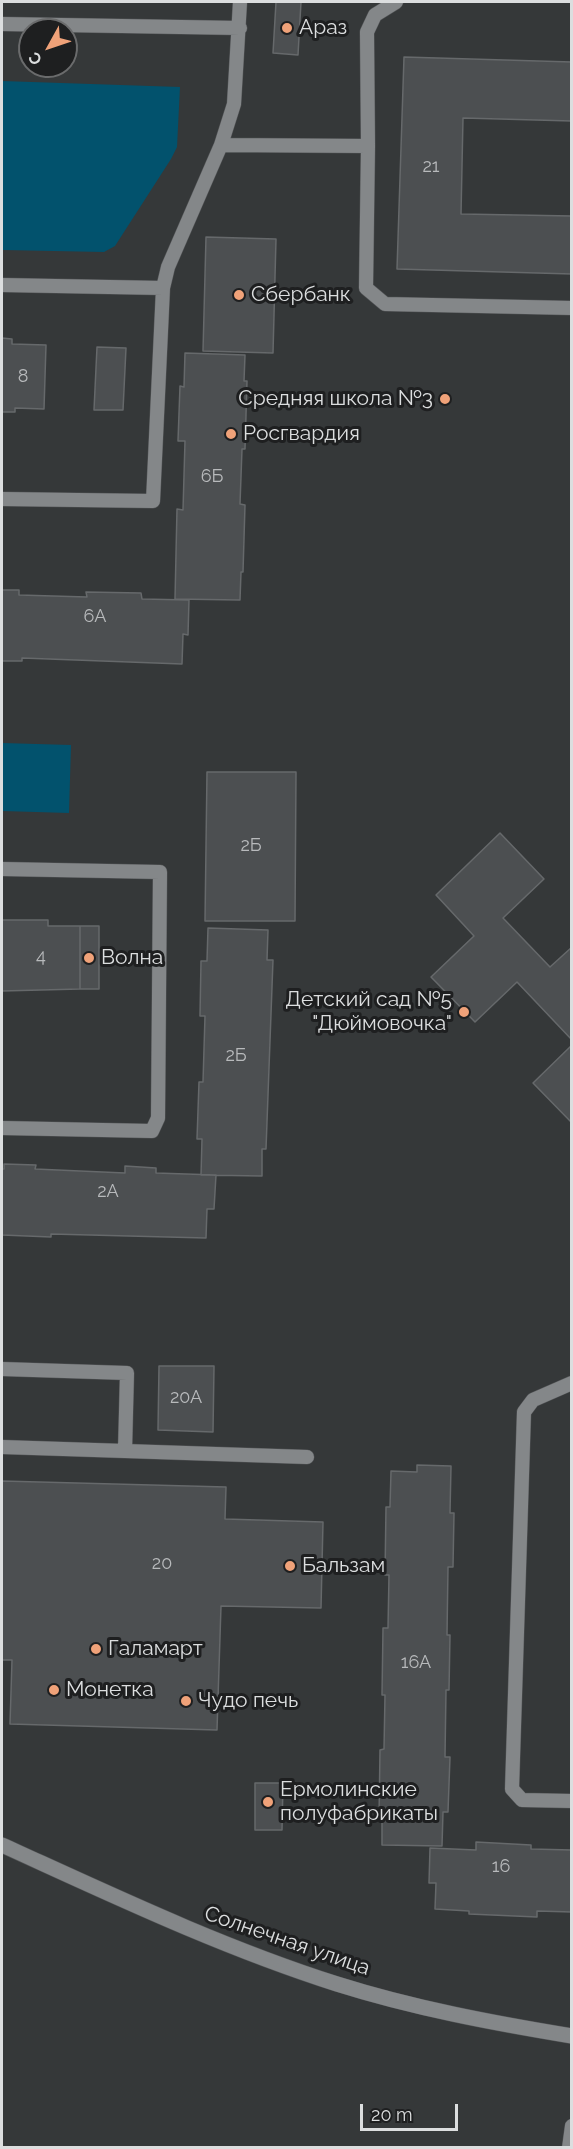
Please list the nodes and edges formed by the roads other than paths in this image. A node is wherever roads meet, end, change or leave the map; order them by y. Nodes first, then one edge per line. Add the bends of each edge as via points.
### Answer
1 (240, 2) edge
2 (396, 2) edge
3 (2, 24) edge
4 (240, 28) junction
5 (221, 145) junction
6 (368, 146) junction
7 (2, 285) edge
8 (163, 288) junction
9 (572, 308) edge
10 (2, 499) edge
11 (2, 869) edge
12 (2, 1128) edge
13 (2, 1369) edge
14 (572, 1383) edge
15 (2, 1447) edge
16 (125, 1451) junction
17 (307, 1457) dead end
18 (572, 1801) edge
19 (2, 1845) edge
20 (572, 2036) edge
21 (572, 2126) edge
22 (569, 2148) edge

1 - 4 lane
2 - 6 lane via 375,15 367,32
3 - 4 lane
4 - 5 lane via 234,104
5 - 6 lane
5 - 8 lane via 168,267
6 - 9 lane via 366,288 385,304
7 - 8 lane
8 - 10 lane via 153,501
11 - 12 lane via 160,872 160,884 158,1118 152,1131
13 - 16 lane via 127,1373
14 - 18 lane via 533,1400 524,1412 512,1789 522,1800
15 - 16 lane
16 - 17 lane
19 - 20 street, Солнечная улица via 213,1939 338,1984 438,2011
21 - 22 lane

